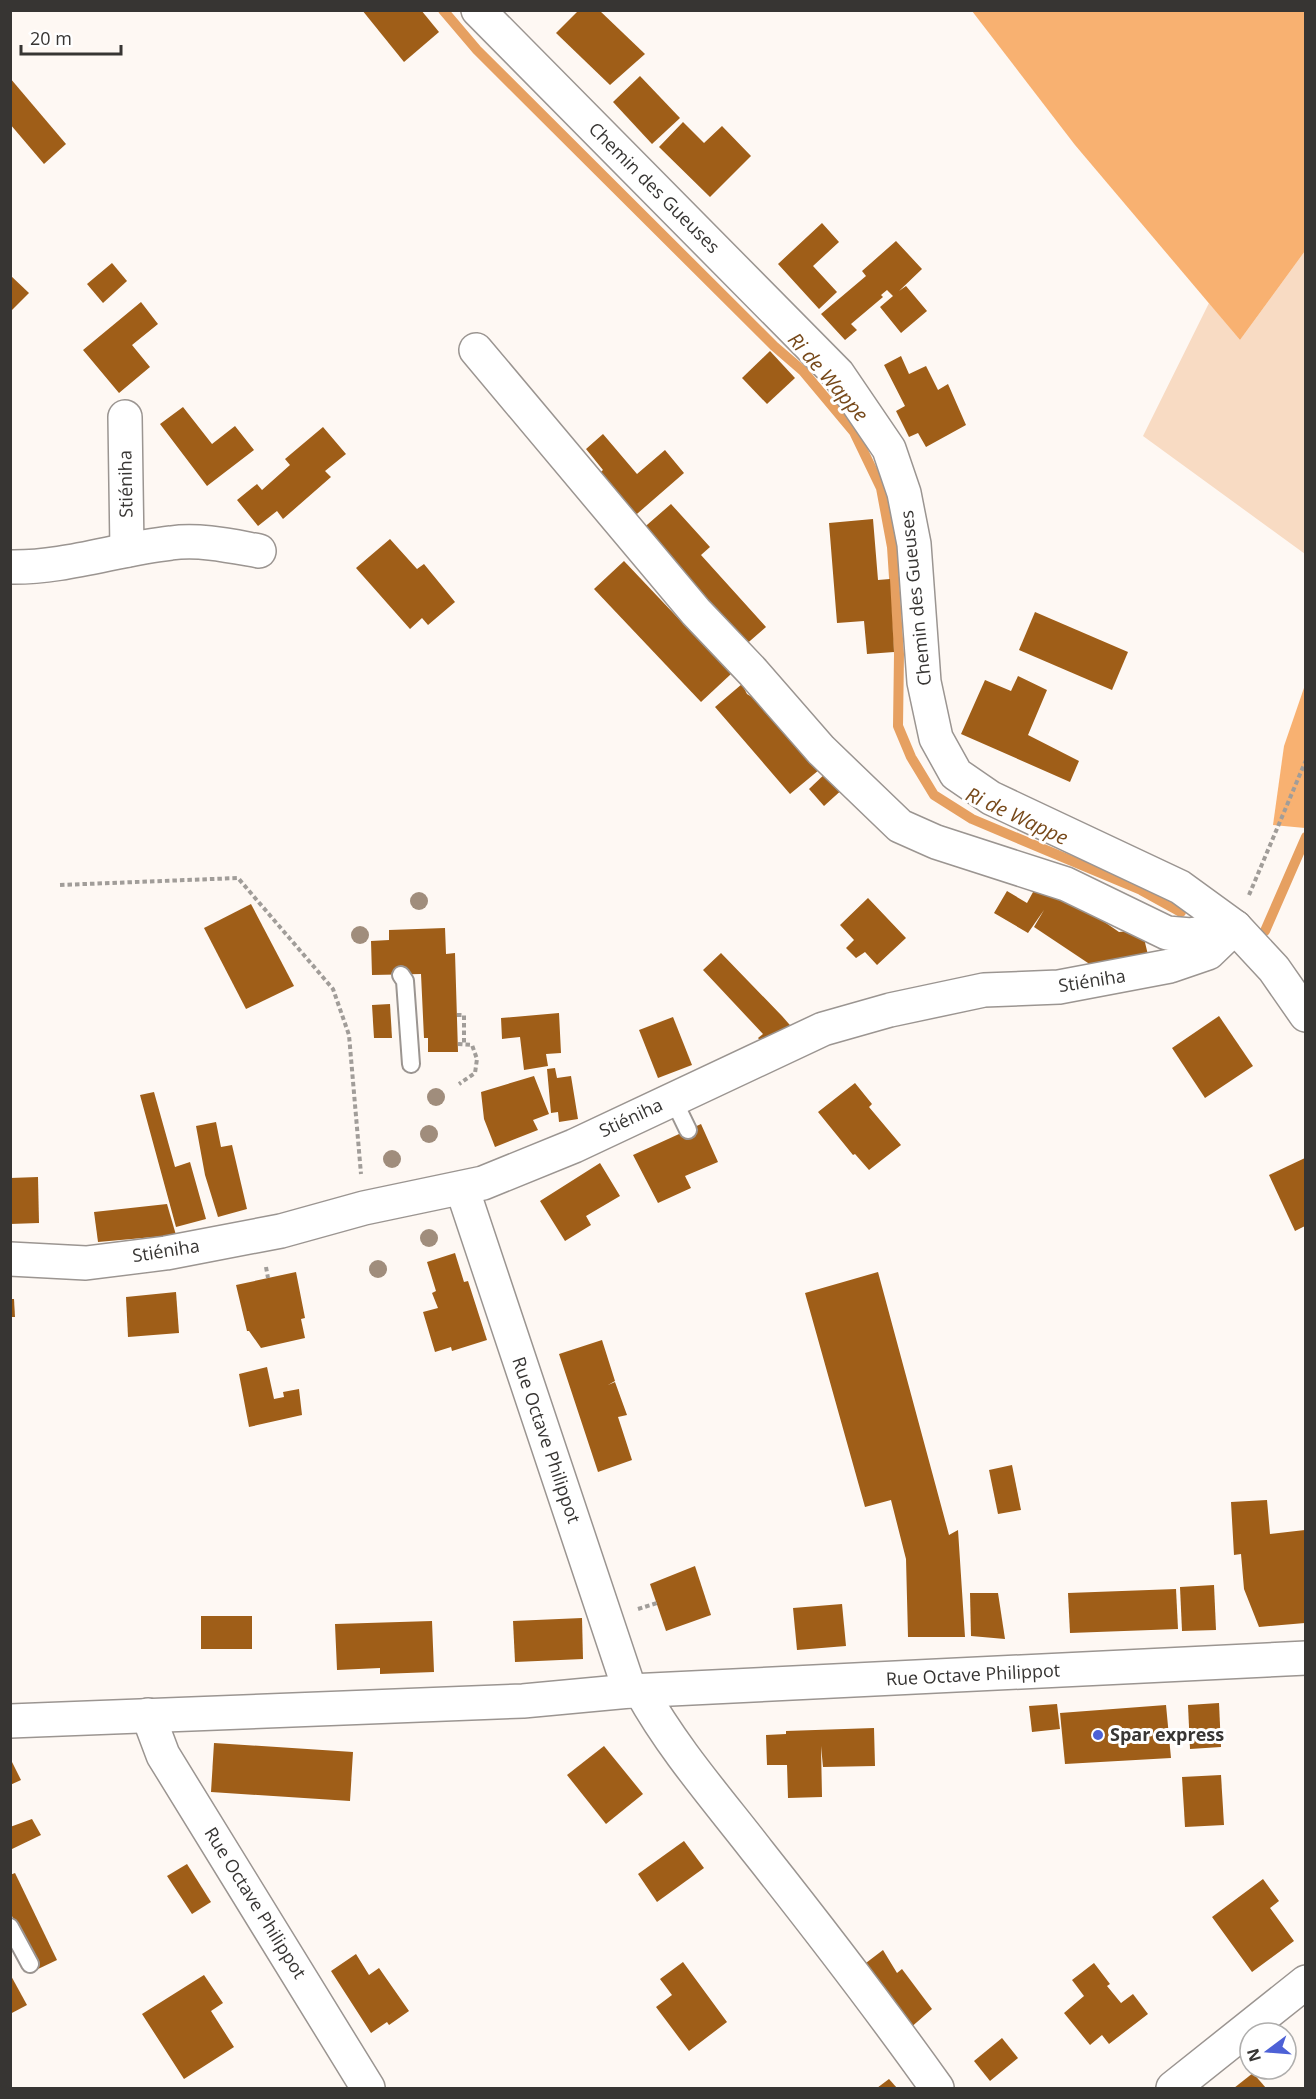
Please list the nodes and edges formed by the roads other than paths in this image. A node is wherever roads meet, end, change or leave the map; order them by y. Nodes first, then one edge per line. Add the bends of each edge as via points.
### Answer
1 (478, 10) edge
2 (476, 350) dead end
3 (125, 417) dead end
4 (127, 550) junction
5 (259, 551) dead end
6 (10, 567) edge
7 (1235, 927) junction
8 (405, 977) dead end
9 (1305, 1015) edge
10 (411, 1064) dead end
11 (673, 1098) junction
12 (688, 1130) dead end
13 (462, 1188) junction
14 (10, 1259) edge
15 (1305, 1658) edge
16 (636, 1691) junction
17 (148, 1714) junction
18 (10, 1721) edge
19 (10, 1927) edge
20 (30, 1964) dead end
21 (1305, 1982) edge
22 (368, 2088) edge
23 (938, 2088) edge
24 (1173, 2088) edge

1 - 7 street, Chemin des Gueuses via 838,374 889,449 904,493 914,544 924,682 936,738 956,774 991,798 1180,887
2 - 7 street via 696,612 821,750 900,826 957,850 1066,884 1167,933 1191,935
3 - 4 street, Stiéniha
4 - 5 street via 174,542
4 - 6 street via 38,568
7 - 9 street, Chemin des Gueuses via 1274,969
7 - 11 street, Stiéniha via 1208,953 1170,966 1059,987 984,990 823,1029
8 - 10 lane
11 - 12 lane
11 - 13 street, Stiéniha via 574,1146
13 - 14 street, Stiéniha via 364,1208 281,1231 166,1253 86,1263
13 - 16 street, Rue Octave Philippot
15 - 16 street, Rue Octave Philippot
16 - 17 street, Rue Octave Philippot via 523,1701
16 - 23 street, Rue Octave Philippot
17 - 18 street, Rue Octave Philippot
17 - 22 street, Rue Octave Philippot via 163,1755
19 - 20 lane
21 - 24 street

